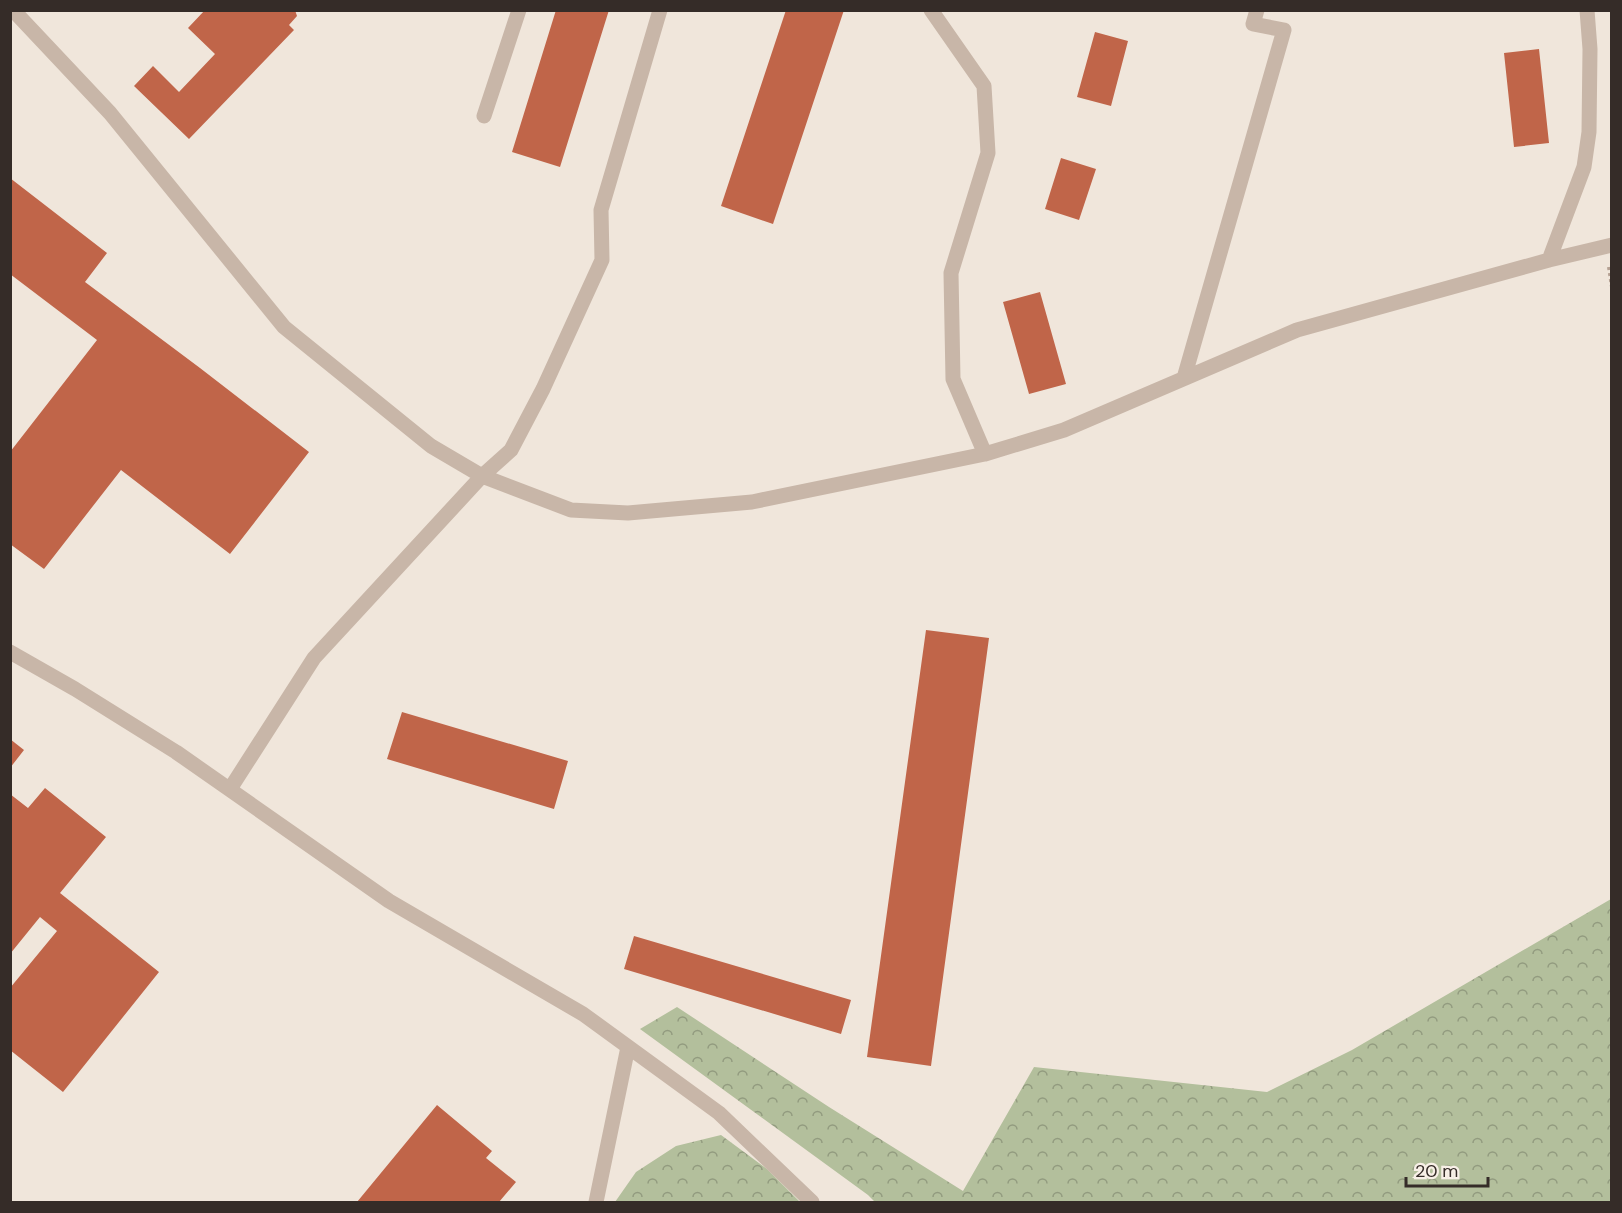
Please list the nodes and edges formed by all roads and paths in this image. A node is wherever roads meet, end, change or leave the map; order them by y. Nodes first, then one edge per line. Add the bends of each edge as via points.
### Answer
1 (13, 10) edge
2 (519, 10) edge
3 (660, 10) edge
4 (932, 10) edge
5 (1257, 10) edge
6 (1587, 10) edge
7 (484, 116) dead end
8 (1611, 245) edge
9 (1549, 260) junction
10 (1184, 378) junction
11 (985, 454) junction
12 (482, 476) junction
13 (10, 652) edge
14 (230, 789) junction
15 (628, 1047) junction
16 (596, 1203) edge
17 (812, 1203) edge

1 - 12 street via 110,113 284,327 431,446
2 - 7 street
3 - 12 street via 601,210 602,260 511,450
4 - 11 street via 984,86 988,153 951,273 953,379
5 - 10 street via 1253,24 1284,30
6 - 9 street via 1589,132 1584,167
8 - 9 street
9 - 10 street via 1297,330
10 - 11 street via 1064,430
11 - 12 street via 752,502 628,513 571,510
12 - 14 street via 314,658
13 - 14 street
14 - 15 street via 389,900 583,1014
15 - 16 street
15 - 17 street via 719,1113

